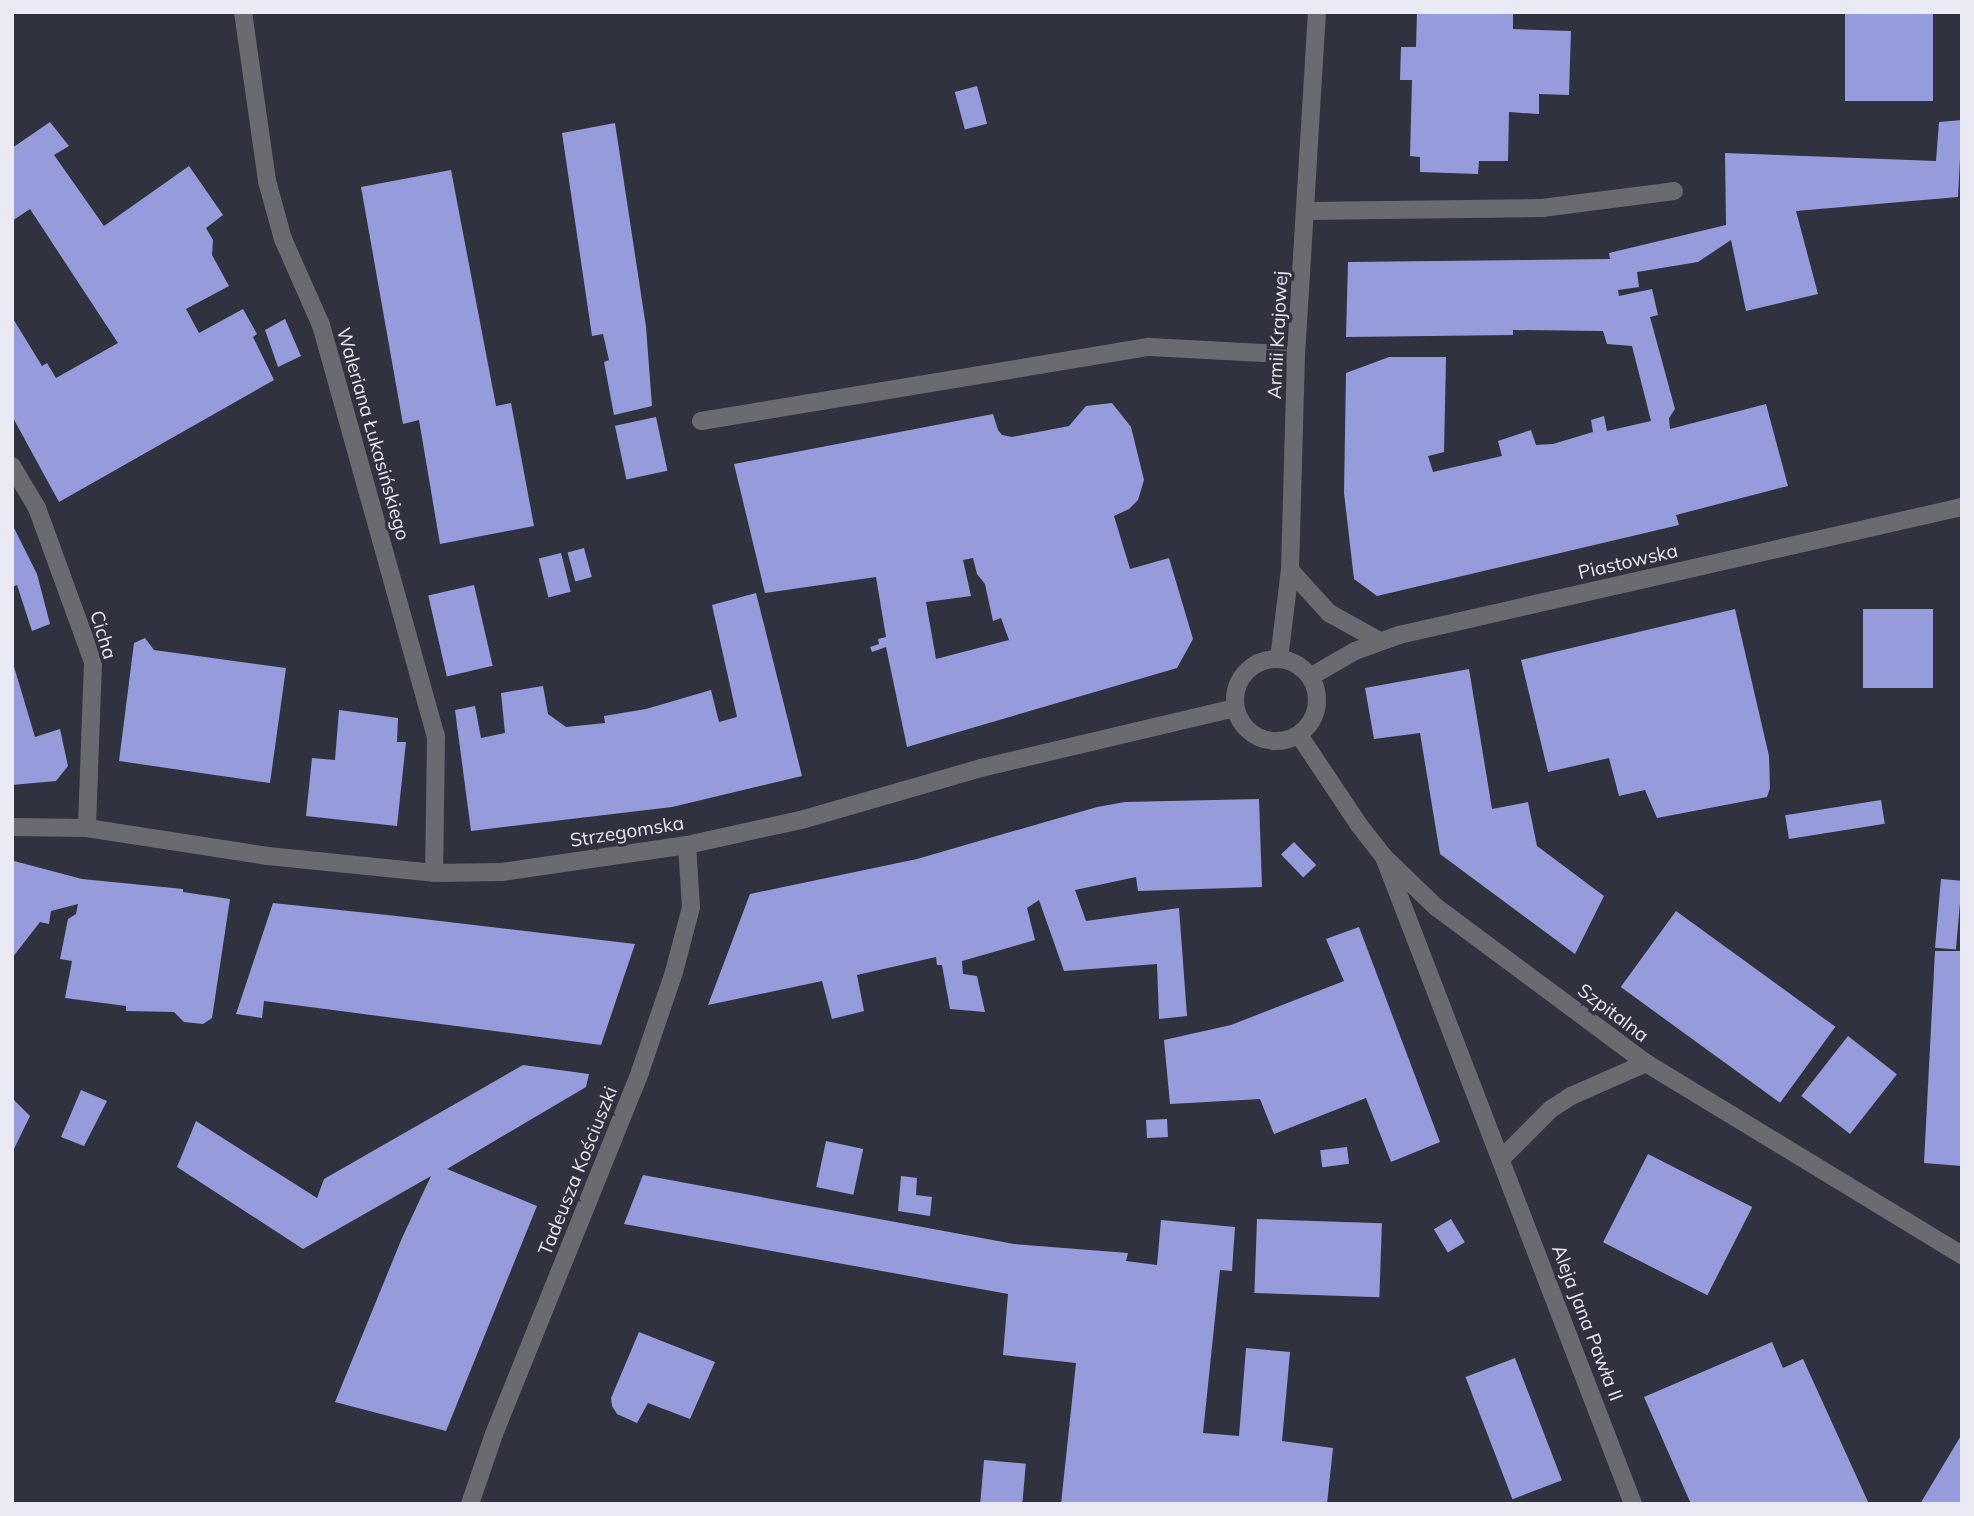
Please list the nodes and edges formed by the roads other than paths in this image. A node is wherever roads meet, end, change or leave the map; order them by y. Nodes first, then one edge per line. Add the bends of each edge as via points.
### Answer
1 (243, 12) edge
2 (1317, 12) edge
3 (1674, 191) dead end
4 (1306, 211) junction
5 (1296, 355) junction
6 (701, 421) dead end
7 (12, 466) edge
8 (1962, 506) edge
9 (1290, 570) junction
10 (1378, 640) junction
11 (1279, 659) junction
12 (1310, 677) junction
13 (1235, 708) junction
14 (1298, 735) junction
15 (12, 827) edge
16 (87, 828) junction
17 (687, 845) junction
18 (1384, 857) junction
19 (434, 873) junction
20 (1646, 1063) junction
21 (1502, 1158) junction
22 (1962, 1255) edge
23 (470, 1504) edge
24 (1633, 1504) edge

1 - 19 street, Waleriana Łukasińskiego via 267,181 283,239 321,325 436,736
2 - 4 street, Armii Krajowej
3 - 4 street via 1542,208
4 - 5 street, Armii Krajowej
5 - 6 street via 1150,347
5 - 9 street, Armii Krajowej
7 - 16 street, Cicha via 37,508 93,662
8 - 10 street, Piastowska
9 - 10 street via 1329,613
9 - 11 street, Armii Krajowej
10 - 12 street, Piastowska
11 - 12 street via 1302,668
11 - 13 street via 1250,667 1234,693
12 - 14 street via 1317,692 1317,709 1311,724
13 - 14 street via 1252,735 1267,741
13 - 17 street, Strzegomska
14 - 18 street, Szpitalna
15 - 16 street, Strzegomska
16 - 19 street, Strzegomska via 268,856
17 - 19 street, Strzegomska via 502,872
17 - 23 street, Tadeusza Kościuszki via 691,907 674,972 640,1072
18 - 20 street, Szpitalna via 1436,907
18 - 21 street, Aleja Jana Pawła II
20 - 21 street via 1552,1109
20 - 22 street, Szpitalna
21 - 24 street, Aleja Jana Pawła II

